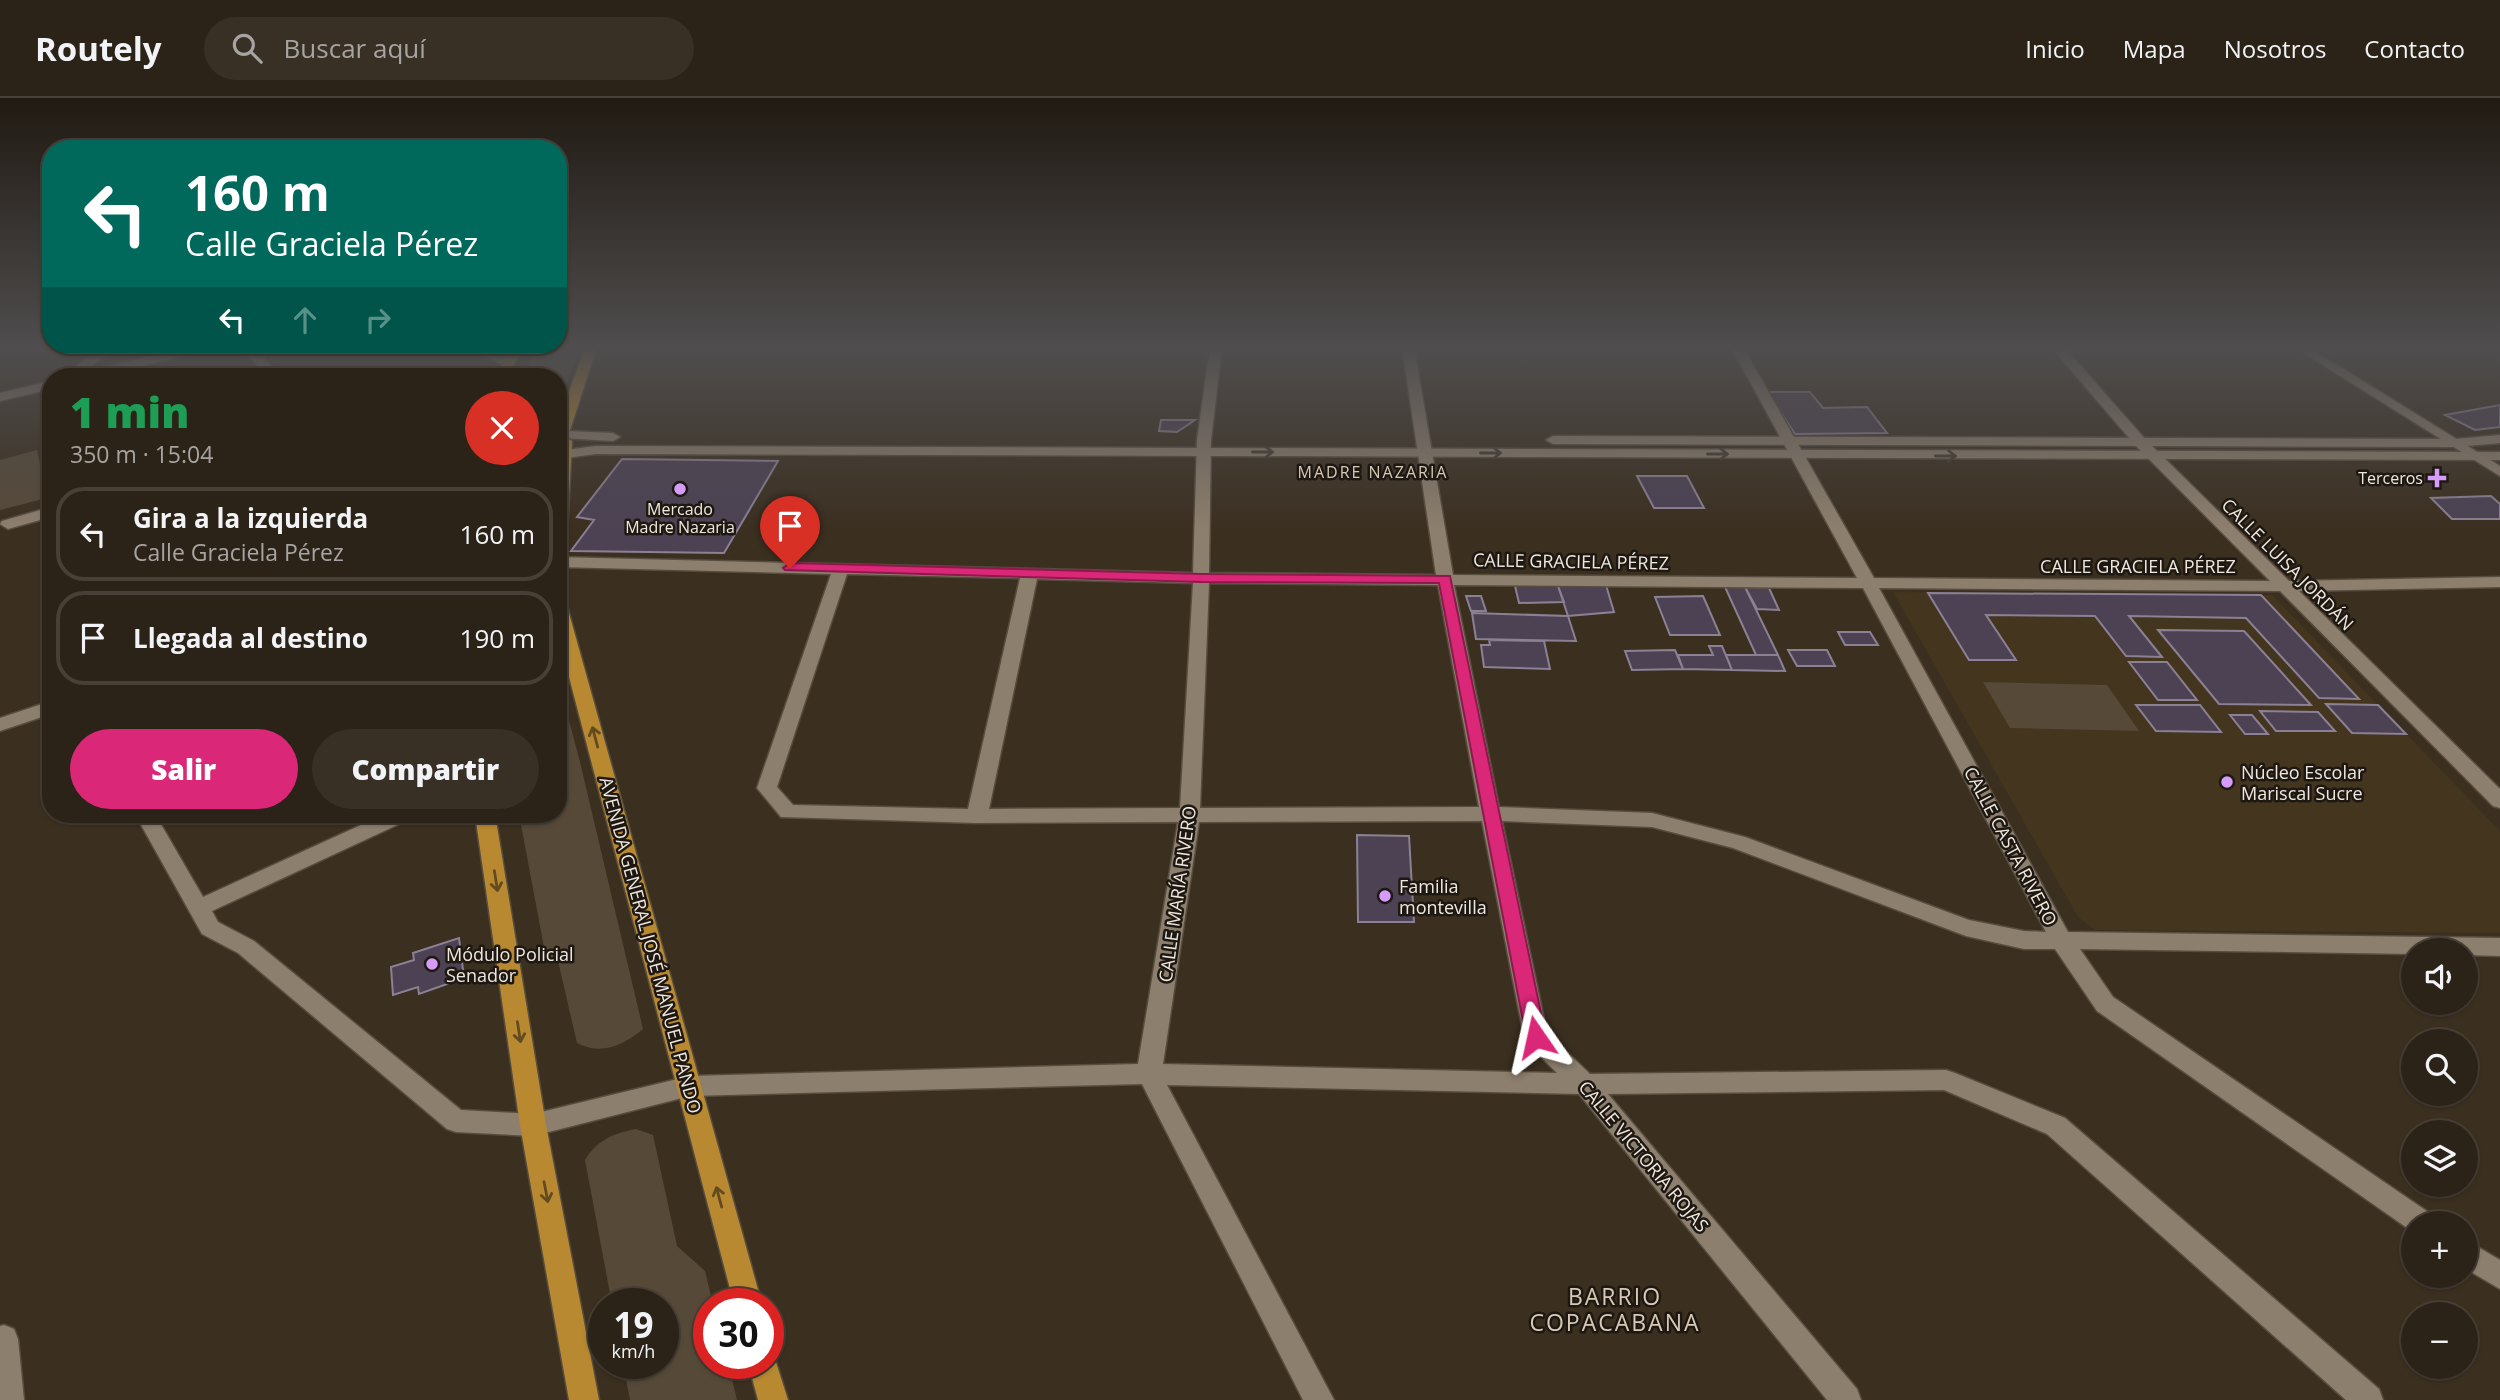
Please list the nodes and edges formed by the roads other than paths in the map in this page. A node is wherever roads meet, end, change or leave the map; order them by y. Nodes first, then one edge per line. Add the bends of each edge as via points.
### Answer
1 (572, 408) edge
2 (1209, 408) edge
3 (1416, 408) edge
4 (1770, 408) edge
5 (2110, 408) edge
6 (2399, 408) edge
7 (567, 425) edge
8 (2500, 439) edge
9 (567, 442) edge
10 (2141, 443) junction
11 (2456, 443) junction
12 (1204, 446) junction
13 (1421, 447) junction
14 (1792, 448) junction
15 (2500, 456) edge
16 (2154, 457) junction
17 (2479, 458) junction
18 (2500, 472) edge
19 (42, 515) edge
20 (8, 524) dead end
21 (567, 562) edge
22 (841, 569) junction
23 (1030, 572) junction
24 (1201, 578) junction
25 (1446, 579) junction
26 (2500, 582) edge
27 (1869, 584) junction
28 (2283, 586) junction
29 (567, 636) edge
30 (42, 710) edge
31 (0, 725) edge
32 (2500, 801) edge
33 (1190, 814) junction
34 (1491, 814) junction
35 (977, 816) junction
36 (150, 823) edge
37 (383, 823) edge
38 (486, 823) edge
39 (199, 908) junction
40 (2062, 941) junction
41 (2500, 947) edge
42 (1149, 1074) junction
43 (1585, 1084) junction
44 (690, 1086) junction
45 (533, 1125) junction
46 (2404, 1211) edge
47 (2478, 1261) edge
48 (2500, 1276) edge
49 (743, 1288) edge
50 (4, 1339) dead end
51 (767, 1379) edge
52 (9, 1400) edge
53 (584, 1400) edge
54 (773, 1400) edge
55 (1319, 1400) edge
56 (1846, 1400) edge
57 (2368, 1400) edge

1 - 7 main road
2 - 12 street, CALLE MARÍA RIVERO
3 - 13 street, CALLE VICTORIA ROJAS
4 - 14 street, CALLE CASTA RIVERO
5 - 10 street, CALLE LUISA JORDÁN
6 - 11 street
8 - 11 street
9 - 12 street via 596,450
10 - 11 street
10 - 14 street
10 - 16 street, CALLE LUISA JORDÁN
11 - 17 street
12 - 13 street
12 - 24 street, CALLE MARÍA RIVERO
13 - 14 street
13 - 25 street, CALLE VICTORIA ROJAS
14 -> 16 street
14 - 27 street, CALLE CASTA RIVERO
15 - 17 street
16 - 17 street
16 - 28 street, CALLE LUISA JORDÁN
17 - 18 street
19 - 20 street
21 - 22 street, CALLE GRACIELA PÉREZ
22 - 23 street, CALLE GRACIELA PÉREZ
22 - 35 street via 767,789 788,812
23 - 24 street, CALLE GRACIELA PÉREZ
23 - 35 street
24 - 25 street, CALLE GRACIELA PÉREZ
24 - 33 street, CALLE MARÍA RIVERO
25 - 27 street, CALLE GRACIELA PÉREZ
25 - 34 street, CALLE VICTORIA ROJAS
26 - 28 street, CALLE GRACIELA PÉREZ
27 - 28 street, CALLE GRACIELA PÉREZ
27 - 40 street, CALLE CASTA RIVERO
28 - 32 street, CALLE LUISA JORDÁN
44 -> 29 main road, AVENIDA GENERAL JOSÉ MANUEL PANDO
30 - 31 street
33 - 34 street
33 - 35 street
33 - 42 street, CALLE MARÍA RIVERO
34 - 40 street via 1652,820 1738,842 1966,928 2024,940
34 - 43 street, CALLE VICTORIA ROJAS via 1536,1037
36 - 39 street
37 - 39 street
38 -> 45 main road
39 - 45 street via 210,928 246,947 456,1121
40 - 41 street
40 - 46 street, CALLE CASTA RIVERO via 2105,1004
42 - 43 street
42 - 44 street
42 - 55 street
43 - 56 street, CALLE VICTORIA ROJAS
43 - 57 street via 1945,1080 2056,1126
44 - 45 street
49 -> 44 main road, AVENIDA GENERAL JOSÉ MANUEL PANDO
45 -> 53 main road
47 - 48 street
50 - 52 street
51 - 54 main road

